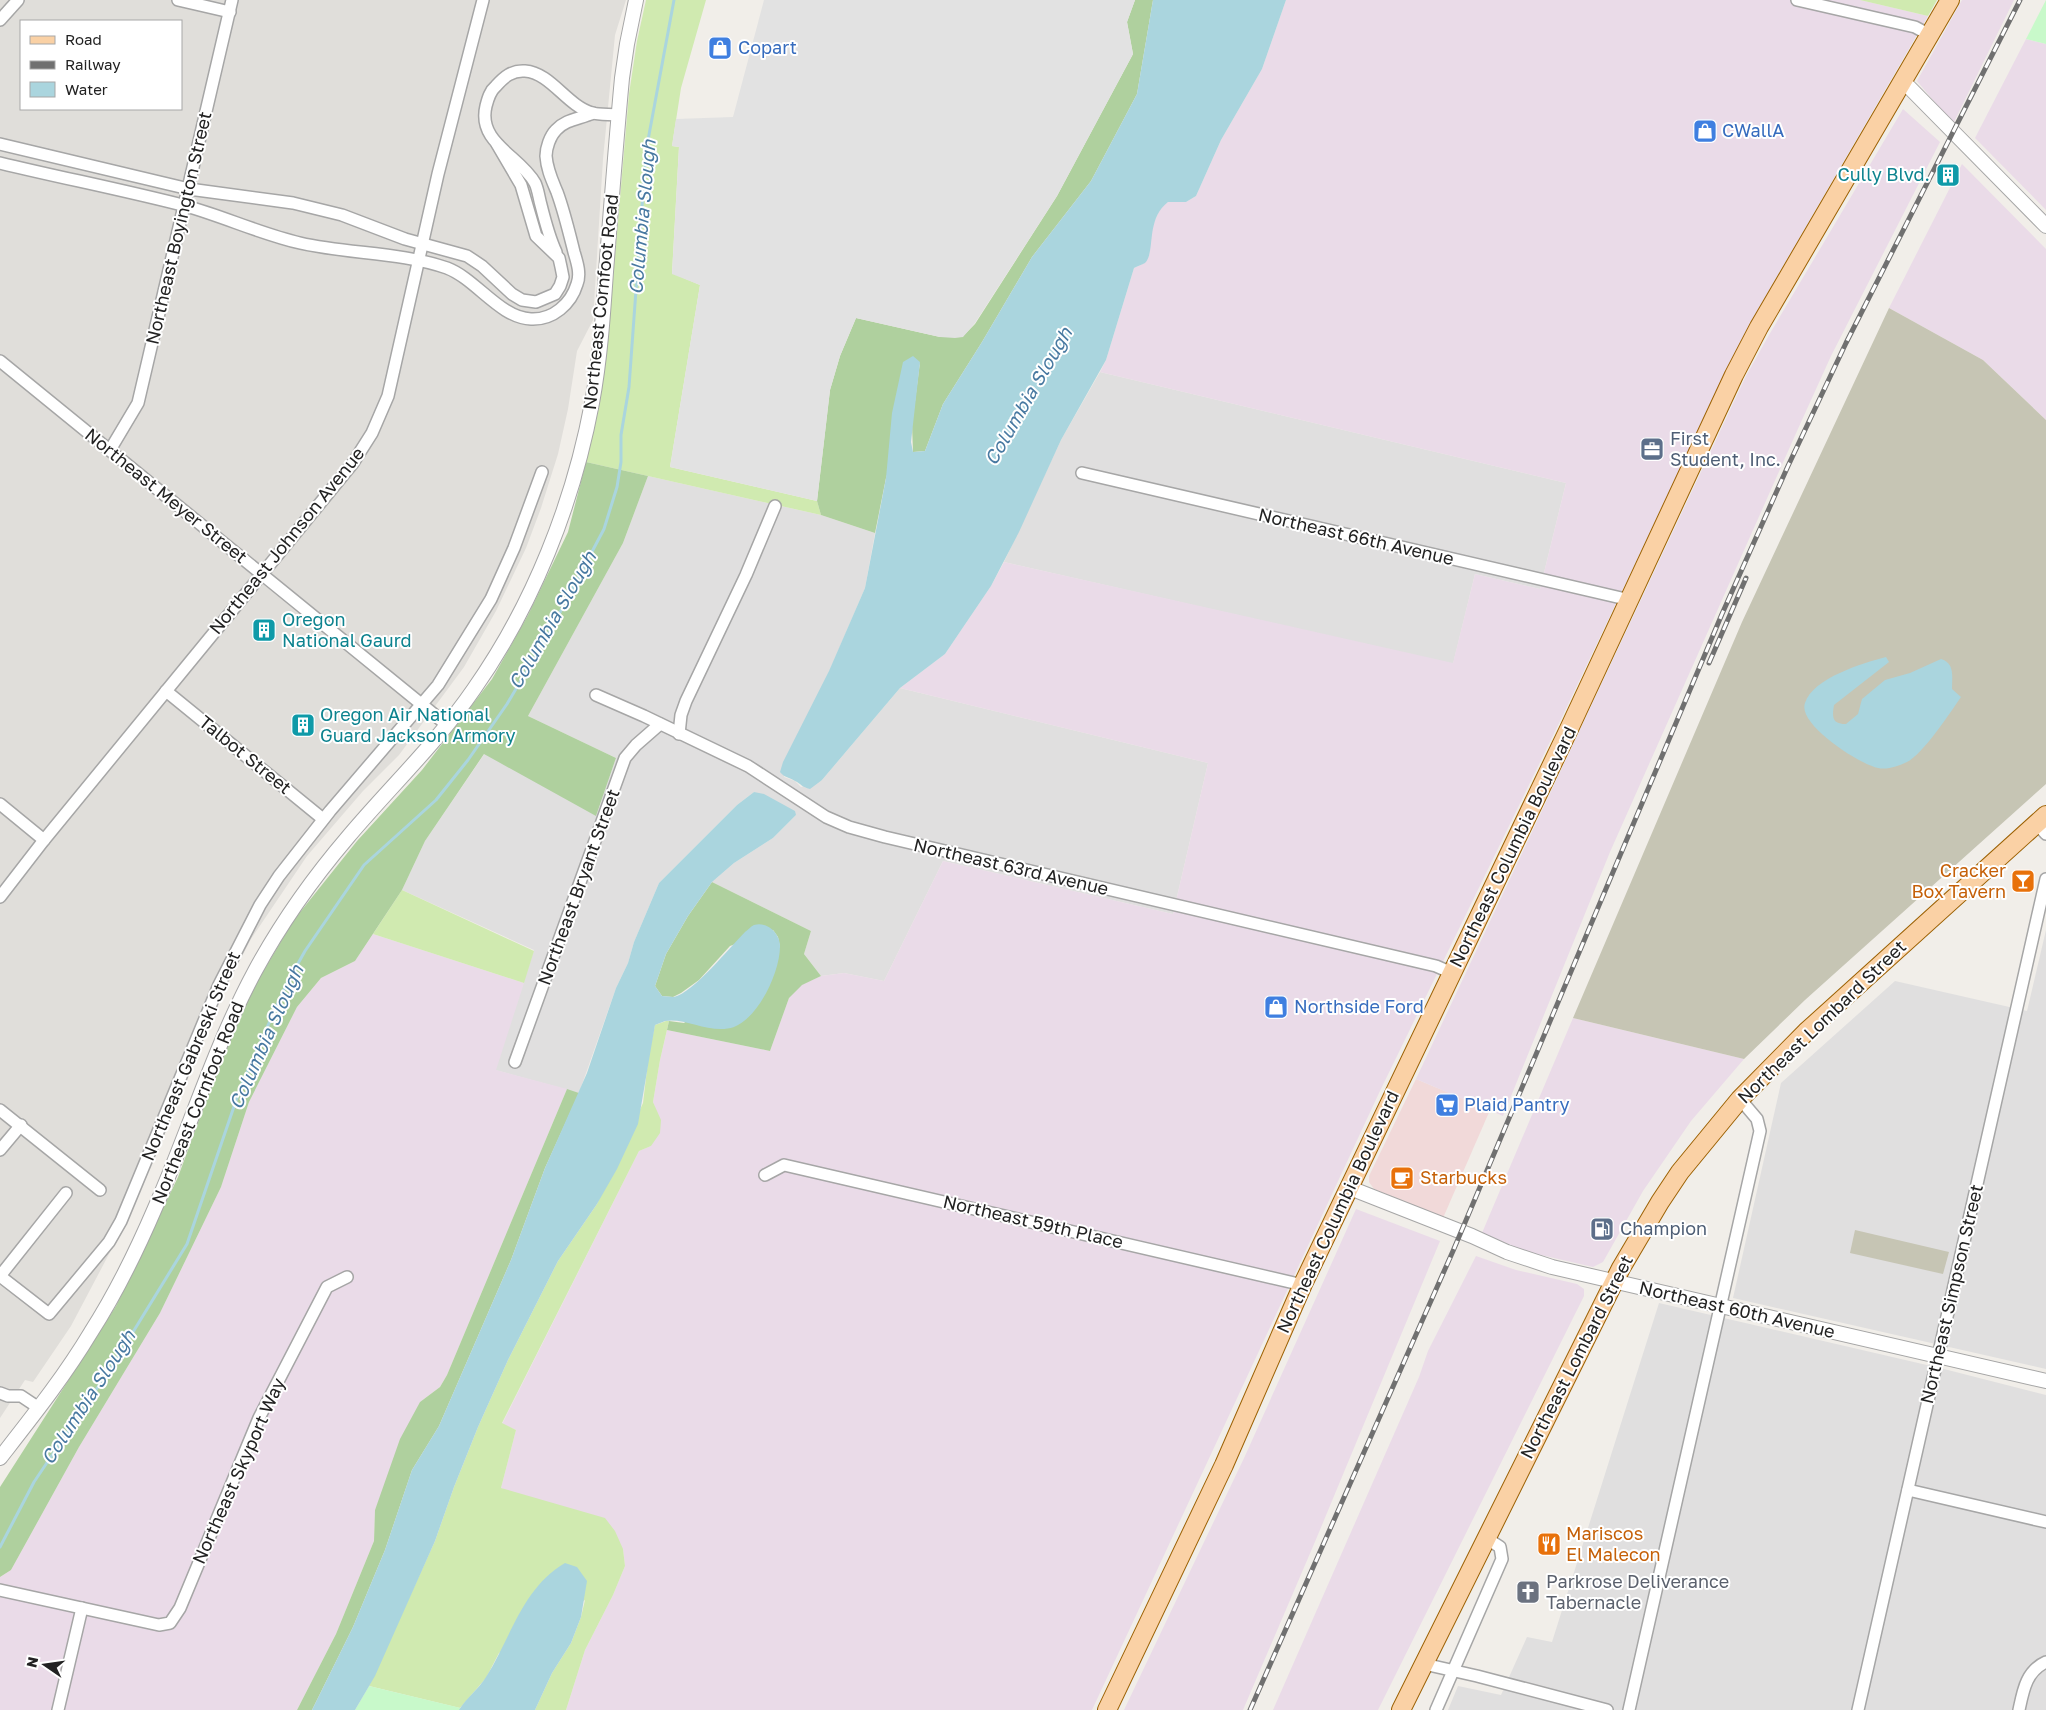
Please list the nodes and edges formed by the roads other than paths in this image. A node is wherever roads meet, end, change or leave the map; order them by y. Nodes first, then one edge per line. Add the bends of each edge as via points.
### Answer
1 (18, 0) edge
2 (178, 0) edge
3 (483, 0) edge
4 (636, 0) edge
5 (1797, 0) edge
6 (1950, 0) edge
7 (231, 6) edge
8 (0, 20) edge
9 (1930, 35) junction
10 (1903, 81) junction
11 (593, 113) junction
12 (619, 115) junction
13 (0, 144) edge
14 (0, 163) edge
15 (190, 189) junction
16 (185, 206) junction
17 (2046, 226) edge
18 (424, 244) junction
19 (420, 261) junction
20 (0, 361) edge
21 (110, 450) junction
22 (542, 472) dead end
23 (1082, 473) dead end
24 (775, 506) dead end
25 (262, 574) junction
26 (1630, 600) junction
27 (166, 691) junction
28 (596, 695) dead end
29 (422, 706) junction
30 (660, 724) junction
31 (447, 725) junction
32 (679, 734) junction
33 (0, 804) edge
34 (324, 820) junction
35 (2043, 825) edge
36 (44, 840) junction
37 (2046, 879) edge
38 (0, 897) edge
39 (1452, 973) junction
40 (515, 1062) dead end
41 (1740, 1099) junction
42 (0, 1110) edge
43 (21, 1125) junction
44 (0, 1150) edge
45 (764, 1175) dead end
46 (1350, 1188) junction
47 (100, 1190) dead end
48 (66, 1193) dead end
49 (0, 1276) edge
50 (347, 1277) dead end
51 (1614, 1282) junction
52 (1303, 1285) junction
53 (1721, 1307) junction
54 (1938, 1356) junction
55 (2046, 1381) edge
56 (0, 1393) edge
57 (39, 1408) junction
58 (0, 1458) edge
59 (1908, 1490) junction
60 (2046, 1522) edge
61 (1486, 1538) junction
62 (0, 1590) edge
63 (82, 1608) junction
64 (2046, 1662) edge
65 (1424, 1664) junction
66 (1454, 1671) junction
67 (58, 1710) edge
68 (1107, 1710) edge
69 (1401, 1710) edge
70 (1436, 1710) edge
71 (1607, 1710) edge
72 (1629, 1710) edge
73 (1858, 1710) edge
74 (2019, 1710) edge

1 - 8 street
2 - 7 street
3 - 18 street, Northeast Johnson Avenue via 438,174
4 - 12 street, Northeast Cornfoot Road
5 - 9 street via 1915,27
6 - 9 main road, Northeast Columbia Boulevard
7 - 15 street, Northeast Boyington Street
9 - 10 main road, Northeast Columbia Boulevard
10 - 17 street
10 - 26 main road, Northeast Columbia Boulevard via 1747,350
11 - 12 street
11 - 18 street via 573,103 538,74 525,71 505,76 493,88 484,112 487,129 496,144 535,183 563,276 555,294 536,302 522,300 467,256
11 - 19 street via 566,122 548,142 546,154 551,179 571,240 579,279 574,293 555,314 530,319 516,316 464,277
12 - 31 street, Northeast Cornfoot Road via 599,356 592,406 576,471 555,535 520,612 484,675
13 - 15 street
14 - 16 street
15 - 16 street, Northeast Boyington Street
15 - 18 street via 309,207
16 - 19 street via 301,243
16 - 21 street, Northeast Boyington Street via 138,403
18 - 19 street, Northeast Johnson Avenue
19 - 25 street, Northeast Johnson Avenue via 388,396 372,433 353,463
20 - 21 street, Northeast Meyer Street
21 - 25 street, Northeast Meyer Street
22 - 29 street, Northeast Gabreski Street via 491,599
23 - 26 street, Northeast 66th Avenue
24 - 32 street via 686,701
25 - 27 street, Northeast Johnson Avenue
25 - 29 street, Northeast Meyer Street
26 - 39 main road, Northeast Columbia Boulevard
27 - 34 street, Talbot Street
27 - 36 street, Northeast Johnson Avenue
28 - 30 street, Northeast 63rd Avenue
29 - 31 street, Northeast Meyer Street
29 - 34 street, Northeast Gabreski Street
30 - 32 street, Northeast 63rd Avenue
30 - 40 street, Northeast Bryant Street via 625,758
31 - 57 street, Northeast Cornfoot Road via 331,857 268,948 221,1039 144,1233 91,1333
32 - 39 street, Northeast 63rd Avenue via 748,766 818,812 849,827 1436,966
33 - 36 street
34 - 49 street, Northeast Gabreski Street via 260,905 219,986 121,1221 109,1242 49,1314
35 - 41 main road, Northeast Lombard Street via 1806,1032
36 - 38 street, Northeast Johnson Avenue
37 - 54 street, Northeast Simpson Street
39 - 46 main road, Northeast Columbia Boulevard
41 - 51 main road, Northeast Lombard Street via 1670,1187
41 - 53 street via 1757,1119 1760,1131
42 - 43 street
43 - 44 street
43 - 47 street
45 - 52 street, Northeast 59th Place via 784,1165
46 - 51 street, Northeast 60th Avenue via 1521,1257
46 - 52 main road, Northeast Columbia Boulevard
48 - 49 street
50 - 63 street, Northeast Skyport Way via 327,1288 259,1418 180,1608 170,1623 159,1625
51 - 53 street, Northeast 60th Avenue
51 - 61 main road, Northeast Lombard Street
52 - 68 main road, Northeast Columbia Boulevard via 1224,1464
53 - 54 street, Northeast 60th Avenue
53 - 72 street
54 - 55 street, Northeast 60th Avenue
54 - 59 street, Northeast Simpson Street
56 - 57 street via 21,1396
57 - 58 street, Northeast Cornfoot Road
59 - 60 street
59 - 73 street, Northeast Simpson Street
61 - 65 main road, Northeast Lombard Street
61 - 66 street via 1500,1547 1502,1559
62 - 63 street
63 - 67 street
64 - 74 street via 2030,1674
65 - 66 street
65 - 69 main road, Northeast Lombard Street
66 - 70 street
66 - 71 street

